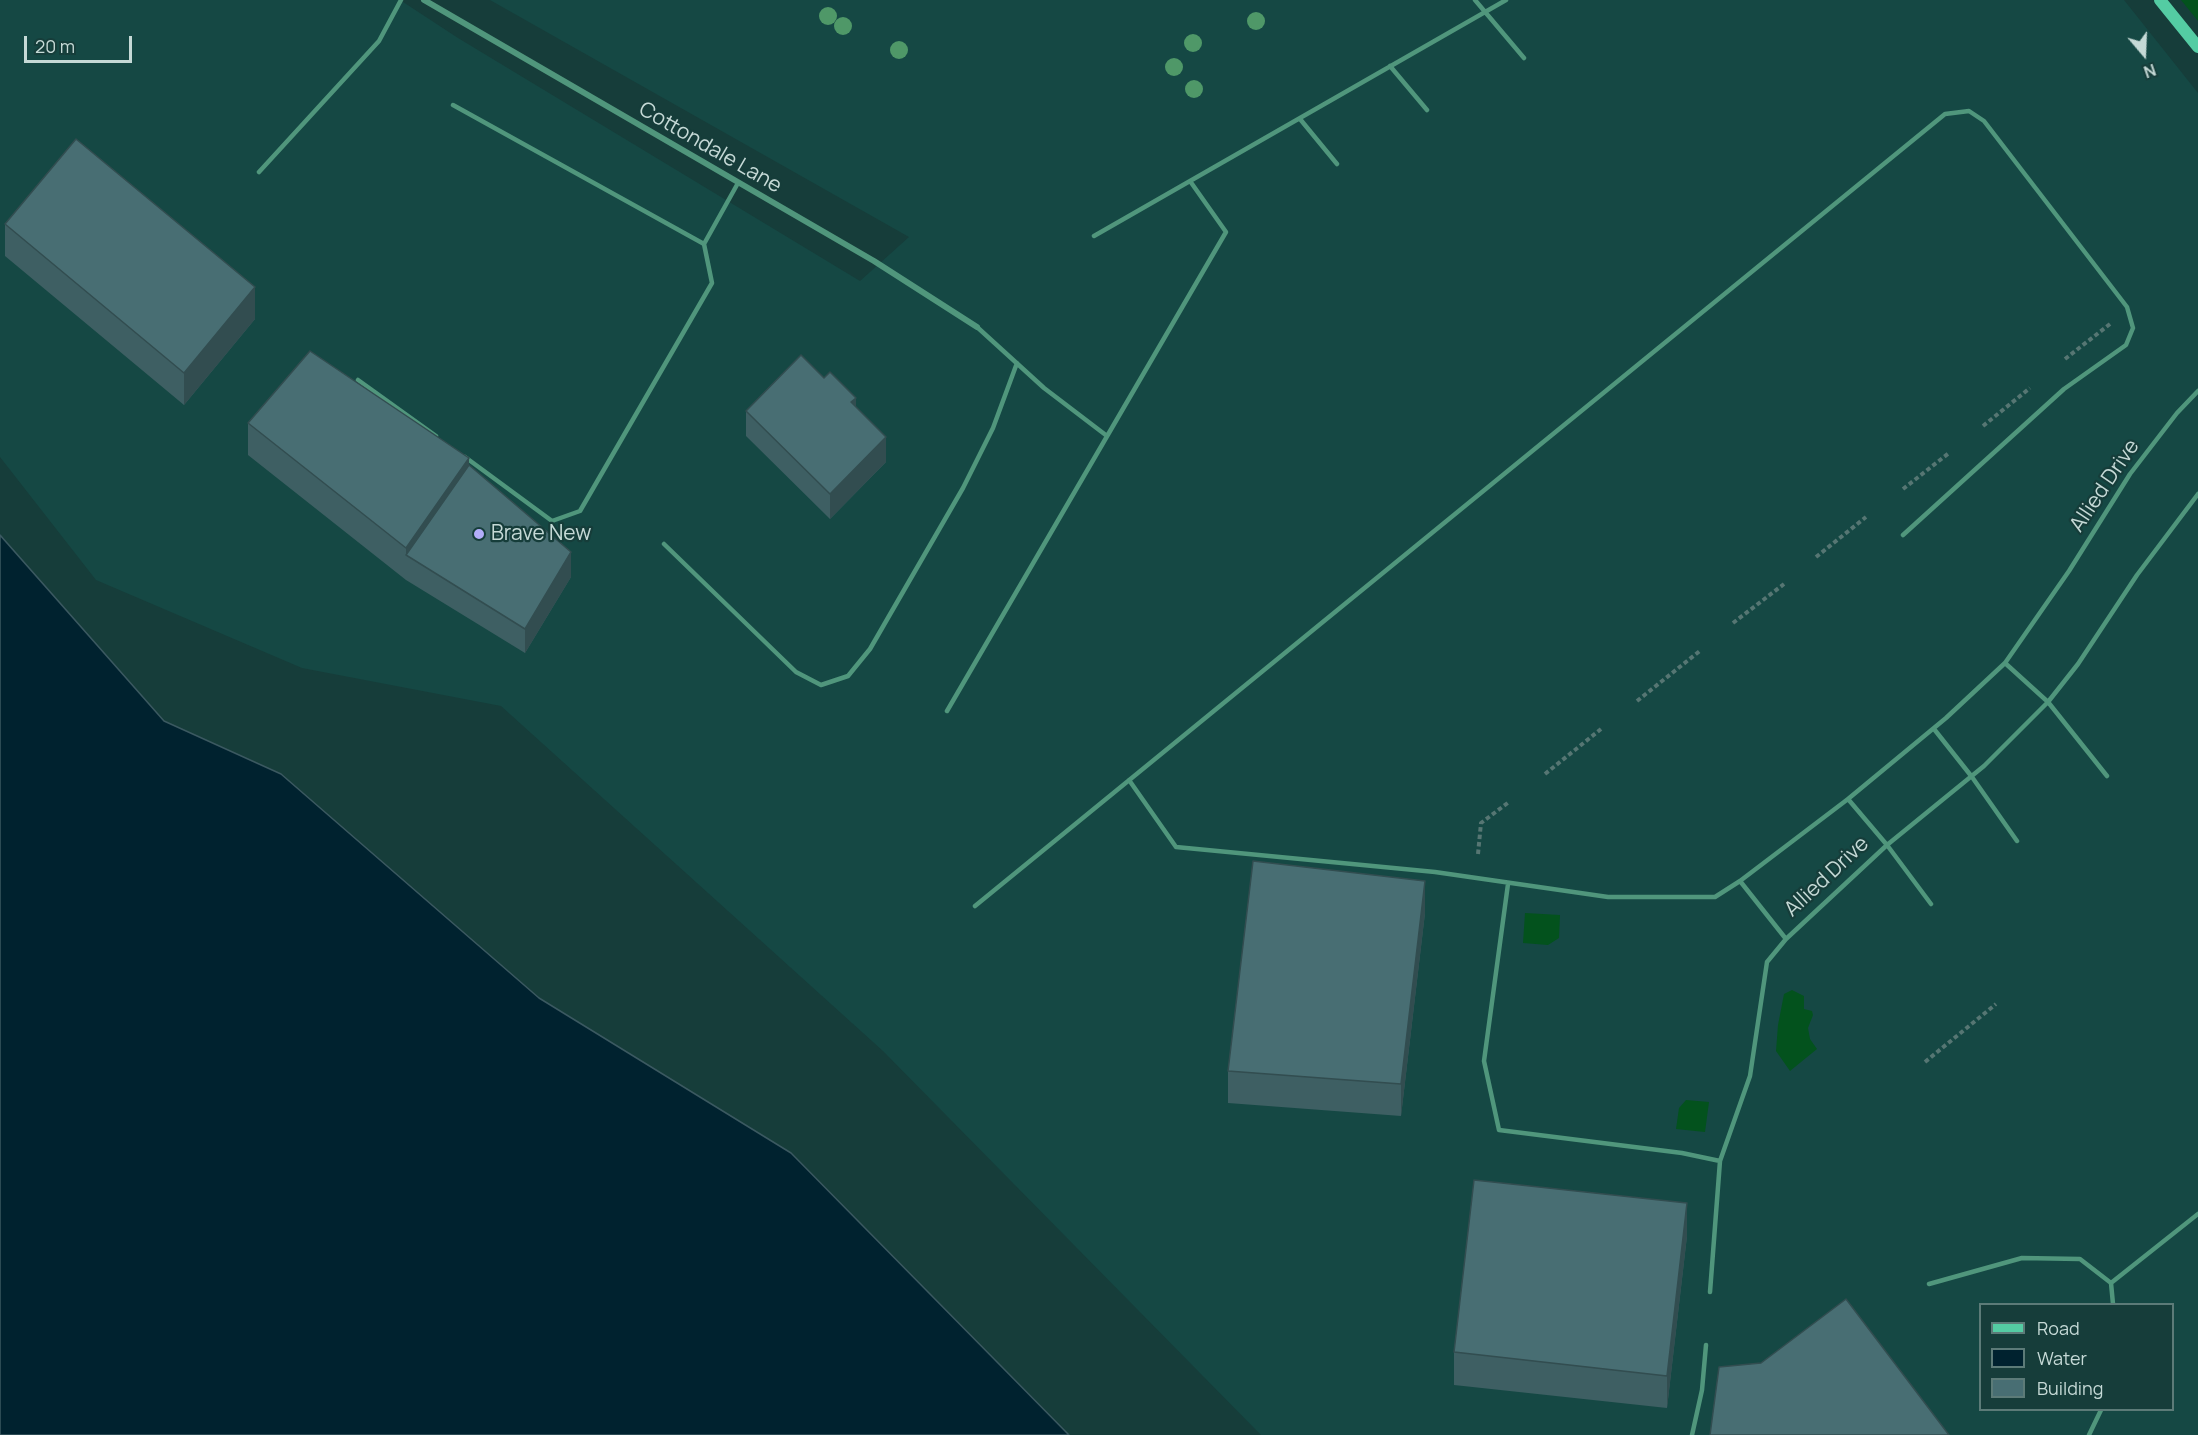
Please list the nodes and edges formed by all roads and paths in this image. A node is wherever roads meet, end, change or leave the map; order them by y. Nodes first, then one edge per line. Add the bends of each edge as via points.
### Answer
1 (401, 0) edge
2 (424, 0) edge
3 (1475, 0) edge
4 (1506, 0) edge
5 (2160, 0) edge
6 (1485, 12) junction
7 (2198, 47) edge
8 (1524, 58) dead end
9 (1390, 66) junction
10 (453, 105) dead end
11 (1427, 110) dead end
12 (1300, 118) junction
13 (1337, 164) dead end
14 (259, 172) dead end
15 (1190, 181) junction
16 (738, 183) junction
17 (1094, 236) dead end
18 (704, 244) junction
19 (2114, 321) dead end
20 (977, 327) joint
21 (2065, 358) dead end
22 (1017, 363) junction
23 (358, 380) edge
24 (2030, 388) dead end
25 (2198, 391) edge
26 (1983, 426) dead end
27 (1107, 436) junction
28 (446, 443) edge
29 (455, 450) edge
30 (1949, 453) dead end
31 (1903, 489) dead end
32 (2198, 494) edge
33 (1866, 517) dead end
34 (1903, 535) dead end
35 (664, 544) dead end
36 (1816, 557) dead end
37 (1784, 584) dead end
38 (1733, 623) dead end
39 (1701, 650) dead end
40 (2005, 663) junction
41 (1637, 701) dead end
42 (2048, 702) junction
43 (947, 711) dead end
44 (1600, 729) dead end
45 (1934, 729) junction
46 (1545, 774) dead end
47 (2107, 776) dead end
48 (1972, 777) junction
49 (1129, 780) junction
50 (1848, 799) junction
51 (1509, 802) dead end
52 (2017, 841) dead end
53 (1887, 844) junction
54 (1478, 854) dead end
55 (1740, 881) junction
56 (1508, 884) junction
57 (1931, 904) dead end
58 (975, 906) dead end
59 (1786, 939) junction
60 (1996, 1004) dead end
61 (1925, 1062) dead end
62 (1720, 1161) junction
63 (2198, 1214) edge
64 (2111, 1283) junction
65 (1929, 1284) dead end
66 (1710, 1292) dead end
67 (2113, 1303) edge
68 (1706, 1346) dead end
69 (2101, 1411) edge
70 (1692, 1435) edge
71 (2089, 1435) edge

1 - 14 lane via 379,41
2 - 16 street, Cottondale Lane
3 - 6 lane
4 - 6 lane
5 - 7 street
6 - 8 lane
6 - 9 lane
9 - 11 lane
9 - 12 lane
10 - 18 lane
12 - 13 lane
12 - 15 lane
15 - 17 lane
15 - 27 lane via 1226,231
16 - 18 lane
16 - 20 street, Cottondale Lane via 874,261
18 - 29 lane via 712,283 580,511 552,521
19 - 21 path
20 - 22 lane
22 - 27 lane
22 - 35 lane via 993,428 963,488 870,649 848,676 821,685 796,672
23 - 28 lane
24 - 26 path
25 - 40 lane, Allied Drive via 2130,474
27 - 43 lane
30 - 31 path
32 - 42 lane, Allied Drive
33 - 36 path
34 - 49 lane via 2064,389 2126,345 2133,328 2127,307 1984,121 1969,111 1945,114
37 - 38 path
39 - 41 path
40 - 42 lane
40 - 45 lane, Allied Drive
42 - 47 lane
42 - 48 lane, Allied Drive
44 - 46 path
45 - 48 lane
45 - 50 lane, Allied Drive
48 - 52 lane
48 - 53 lane, Allied Drive
49 - 56 lane via 1176,847 1435,872
49 - 58 lane
50 - 53 lane, Allied Drive
50 - 55 lane, Allied Drive
51 - 54 path via 1481,823
53 - 57 lane
53 - 59 lane, Allied Drive
55 - 56 lane via 1715,897 1608,897
55 - 59 lane, Allied Drive
56 - 62 lane via 1484,1061 1499,1130
59 - 62 lane via 1767,962 1750,1076
60 - 61 path
62 - 66 lane
63 - 64 lane
64 - 65 lane via 2080,1259 2022,1258
64 - 67 lane
68 - 70 lane
69 - 71 lane

